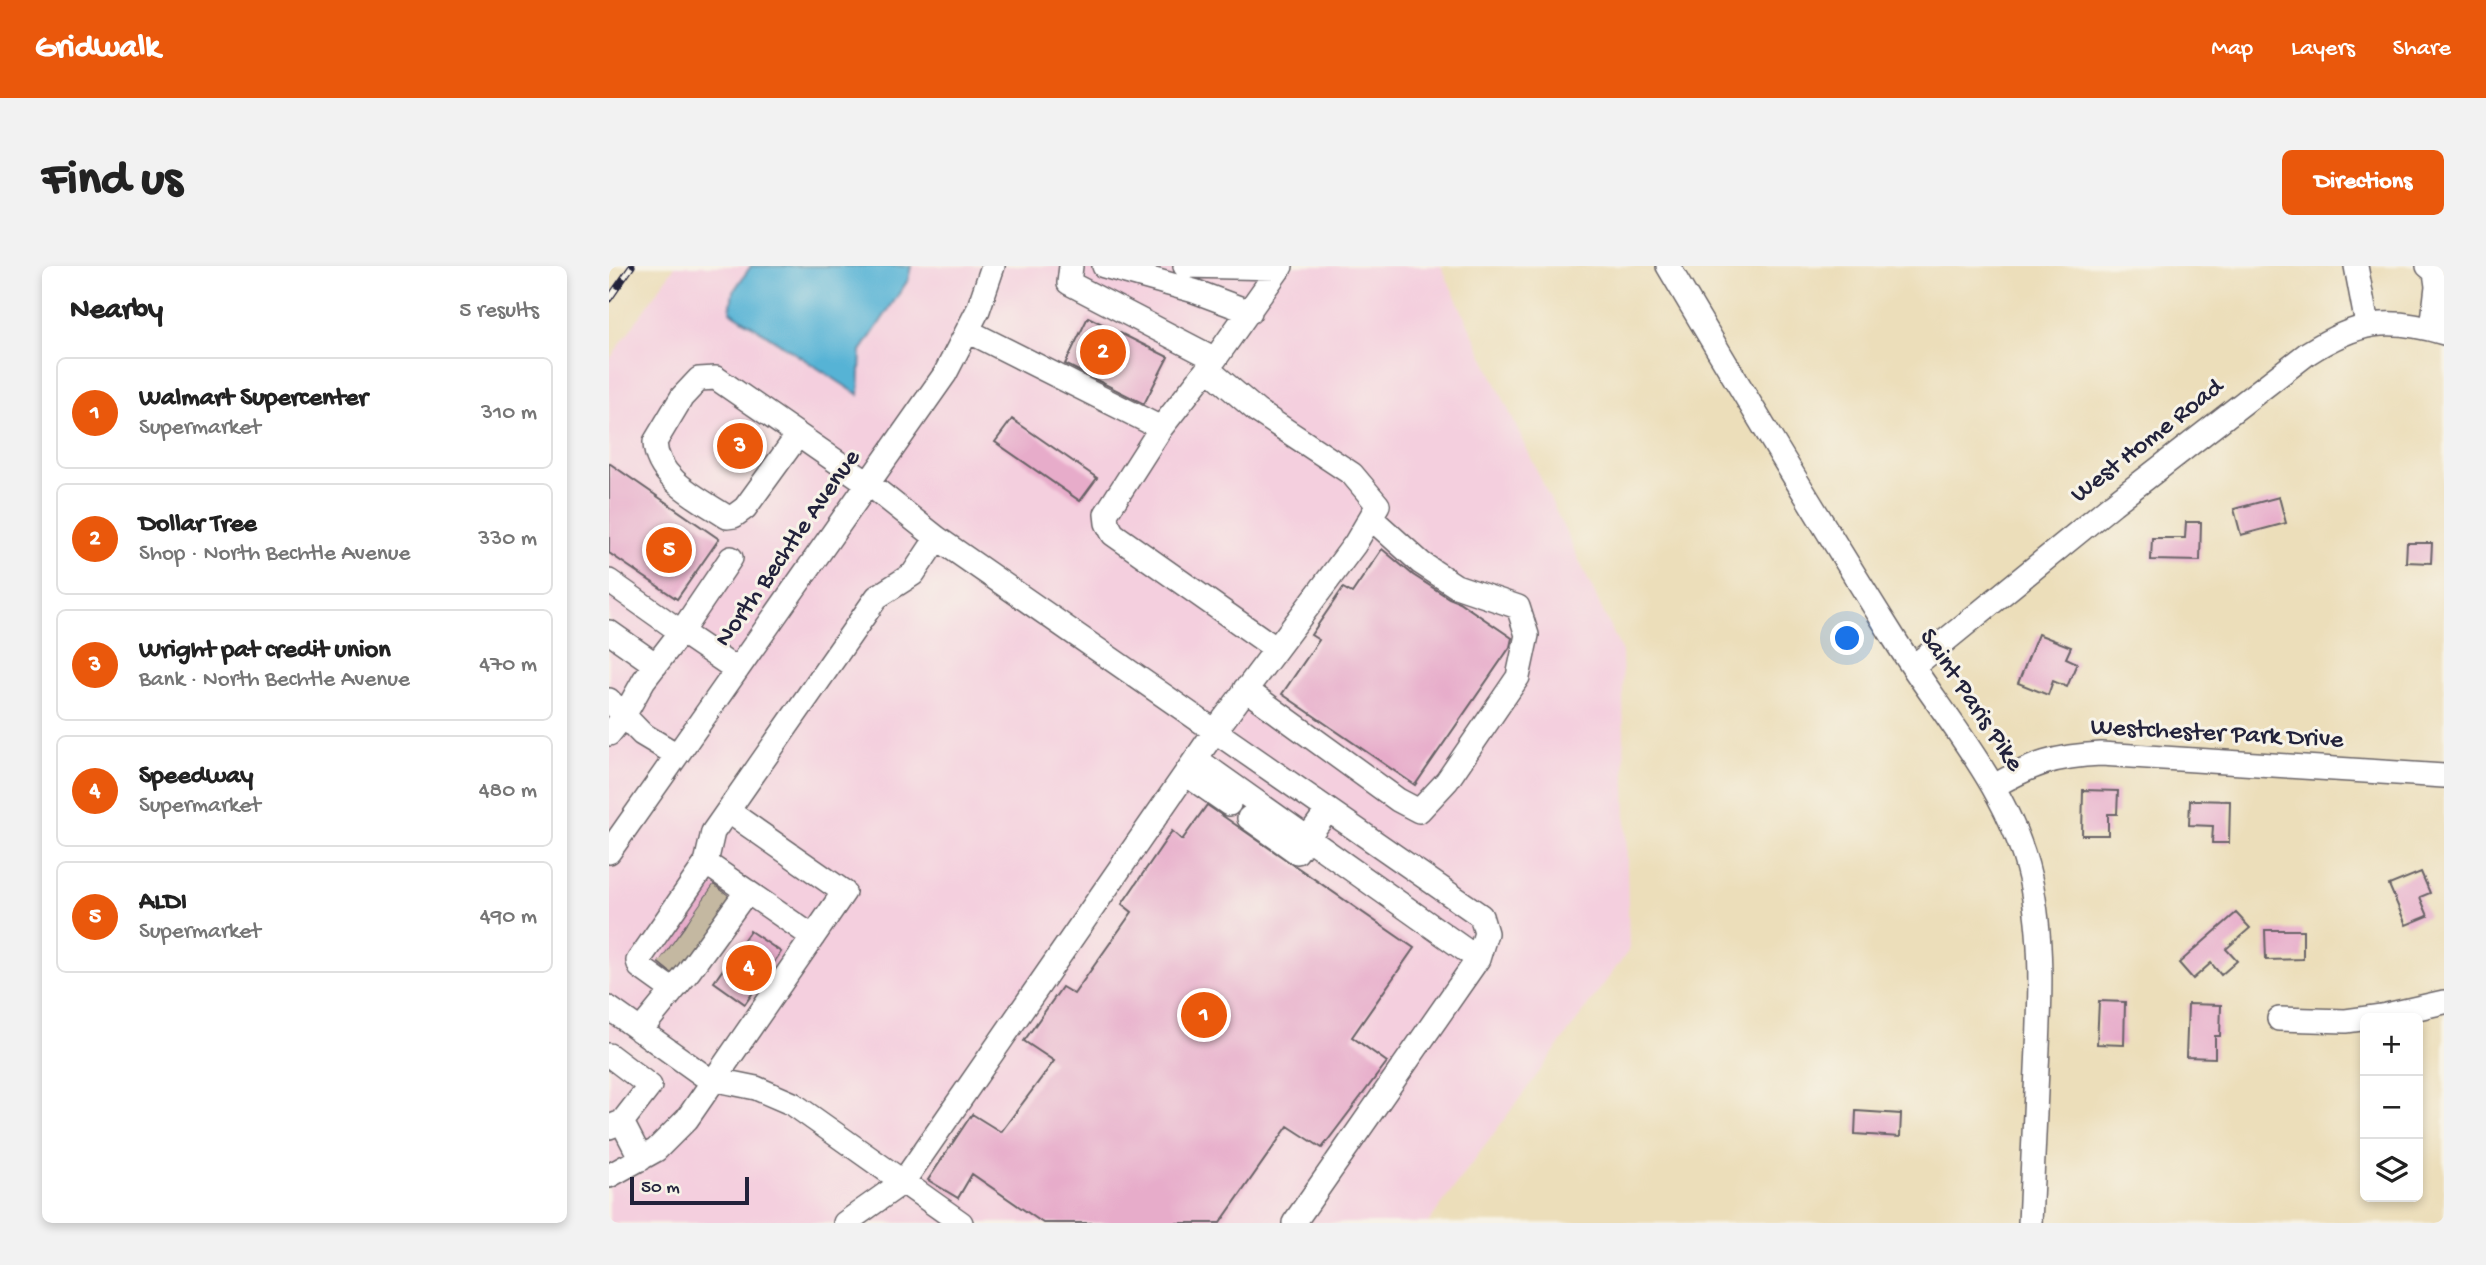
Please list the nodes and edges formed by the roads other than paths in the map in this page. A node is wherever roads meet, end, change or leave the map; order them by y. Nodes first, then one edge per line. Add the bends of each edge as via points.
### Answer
1 (993, 266) edge
2 (1071, 266) edge
3 (1104, 266) edge
4 (1185, 266) edge
5 (1668, 266) edge
6 (2428, 266) edge
7 (1270, 267) edge
8 (2362, 269) edge
9 (1165, 275) edge
10 (1250, 312) junction
11 (2367, 325) junction
12 (968, 331) junction
13 (2438, 331) edge
14 (1211, 364) junction
15 (1161, 428) junction
16 (798, 435) junction
17 (869, 484) junction
18 (1371, 518) junction
19 (937, 538) junction
20 (731, 558) dead end
21 (609, 581) edge
22 (609, 632) edge
23 (681, 632) junction
24 (1276, 648) junction
25 (656, 665) junction
26 (1913, 667) junction
27 (737, 670) junction
28 (1245, 690) junction
29 (617, 707) edge
30 (1215, 731) junction
31 (609, 734) edge
32 (677, 755) junction
33 (1191, 766) junction
34 (2444, 776) edge
35 (1994, 786) junction
36 (1229, 804) dead end
37 (1328, 810) junction
38 (728, 811) junction
39 (1249, 818) dead end
40 (1307, 838) junction
41 (609, 852) edge
42 (706, 863) junction
43 (747, 891) junction
44 (693, 929) junction
45 (813, 937) junction
46 (1478, 959) junction
47 (672, 990) junction
48 (2444, 1002) edge
49 (609, 1008) edge
50 (2279, 1019) dead end
51 (643, 1033) junction
52 (609, 1055) edge
53 (637, 1075) junction
54 (715, 1079) junction
55 (615, 1124) edge
56 (641, 1159) junction
57 (609, 1176) edge
58 (903, 1182) junction
59 (845, 1223) edge
60 (961, 1223) edge
61 (1294, 1223) edge
62 (2030, 1223) edge

1 - 12 street, North Bechtle Avenue
2 - 14 street via 1069,284
3 - 9 street
4 - 7 street
5 - 26 street, Saint Paris Pike
6 - 13 street via 2435,272
7 - 10 street
8 - 11 street
9 - 10 street
10 - 14 street
11 - 13 street, West Home Road via 2417,325
11 - 26 street, West Home Road via 2334,336 2308,353
12 - 15 street
12 - 17 street, North Bechtle Avenue via 945,374
14 - 15 street
14 - 18 street via 1258,411 1352,474 1378,505
15 - 24 street via 1106,514 1107,523 1114,534
16 - 16 street via 709,377 699,379 682,397 655,447 668,474 727,517 745,508
16 - 17 street
17 - 19 street
17 - 27 street, North Bechtle Avenue
18 - 24 street
18 - 28 street via 1421,563 1456,586 1518,607 1527,635 1518,677 1447,781 1419,811
19 - 30 street
19 - 38 street via 913,573 877,597
20 - 23 street
21 - 23 street
22 - 25 street
23 - 25 street
23 - 27 street
24 - 28 street
25 - 29 street
26 - 35 street, Saint Paris Pike
27 - 32 street, North Bechtle Avenue
28 - 30 street
29 - 31 street
29 - 32 street via 642,734
30 - 33 street
30 - 37 street
32 - 41 street, North Bechtle Avenue
33 - 36 street
33 - 40 street
33 - 58 street
34 - 35 street, Westchester Park Drive via 2101,754 2048,760
35 - 62 street, Saint Paris Pike via 2020,842 2037,921 2039,1024
37 - 40 street
37 - 46 street via 1481,916 1486,933
38 - 42 street via 713,832
38 - 45 street via 844,892
39 - 40 street via 1297,852
40 - 46 street
42 - 43 street
42 - 44 street
43 - 44 street
43 - 45 street
44 - 47 street
44 - 47 street via 638,961
45 - 54 street
46 - 61 street
47 - 51 street
48 - 50 street via 2346,1021
49 - 51 street
51 - 53 street
51 - 54 street
52 - 53 street
53 - 55 street via 650,1086
54 - 56 street via 687,1119
54 - 58 street via 756,1088 793,1104
55 - 56 street
56 - 57 street
58 - 59 street
58 - 60 street

